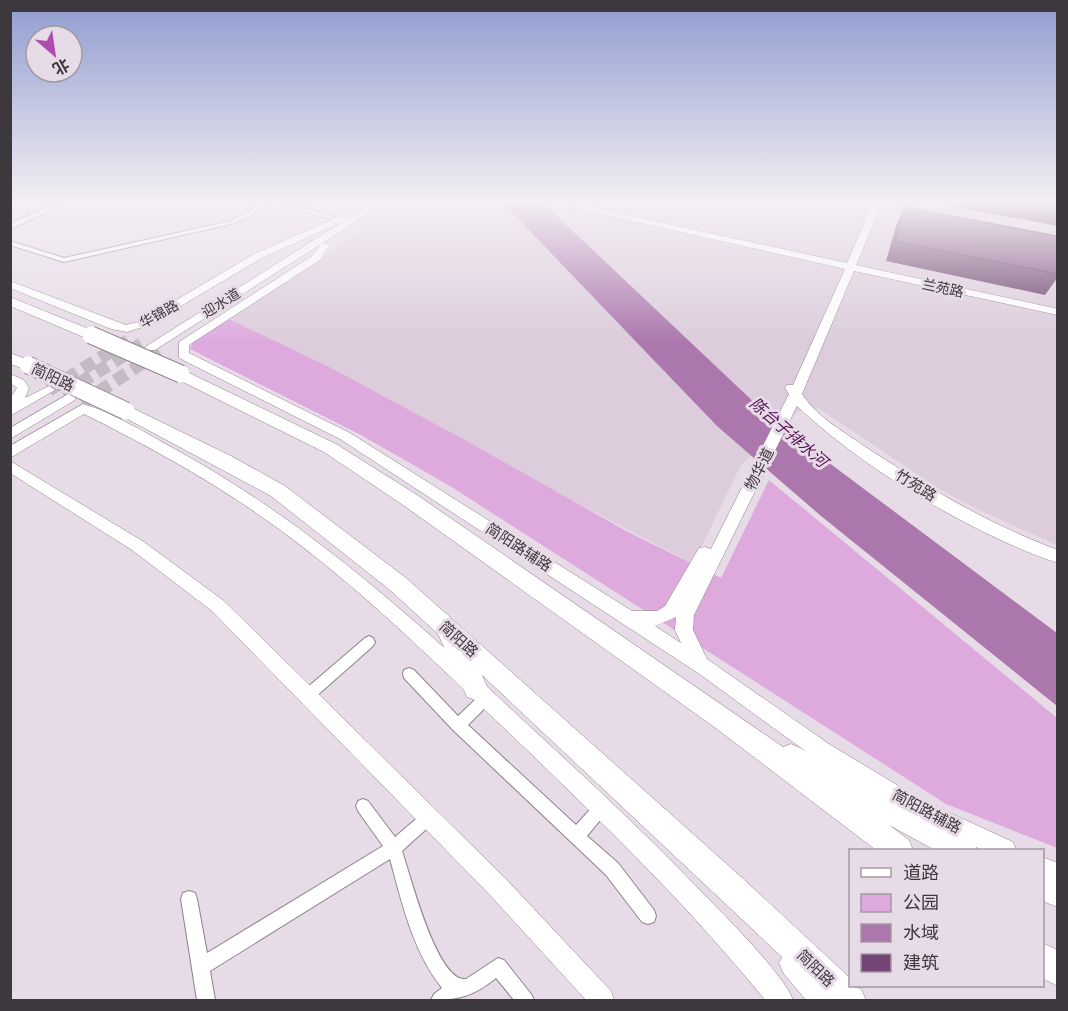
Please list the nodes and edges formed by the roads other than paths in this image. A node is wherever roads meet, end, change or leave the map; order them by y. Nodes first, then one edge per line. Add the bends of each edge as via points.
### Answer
1 (26, 248) edge
2 (117, 248) edge
3 (274, 248) edge
4 (282, 248) edge
5 (299, 248) edge
6 (319, 248) edge
7 (323, 248) edge
8 (765, 248) edge
9 (767, 248) edge
10 (854, 248) edge
11 (856, 248) edge
12 (847, 266) junction
13 (10, 284) edge
14 (10, 301) edge
15 (1058, 311) edge
16 (148, 344) junction
17 (10, 358) edge
18 (10, 378) edge
19 (48, 390) tunnel mouth
20 (794, 391) junction
21 (75, 400) junction
22 (10, 403) edge
23 (10, 412) edge
24 (10, 426) edge
25 (10, 435) edge
26 (10, 447) edge
27 (10, 453) edge
28 (10, 466) edge
29 (754, 469) junction
30 (1058, 552) edge
31 (1058, 557) edge
32 (630, 619) junction
33 (369, 642) dead end
34 (704, 667) junction
35 (409, 674) dead end
36 (484, 684) junction
37 (307, 696) junction
38 (726, 720) junction
39 (458, 725) junction
40 (363, 807) dead end
41 (601, 808) junction
42 (428, 818) junction
43 (577, 837) junction
44 (394, 848) junction
45 (898, 849) edge
46 (961, 849) edge
47 (1003, 849) edge
48 (1044, 869) edge
49 (1058, 875) edge
50 (729, 885) junction
51 (189, 898) dead end
52 (648, 916) dead end
53 (1044, 960) edge
54 (200, 967) junction
55 (1058, 970) edge
56 (459, 988) junction
57 (206, 1000) edge
58 (440, 1000) edge
59 (525, 1000) edge
60 (602, 1000) edge
61 (781, 1000) edge
62 (827, 1000) edge
63 (850, 1000) edge

1 - 2 street via 64,260
3 - 13 street, 华锦路 via 145,323 127,329
4 - 16 street
5 - 16 street, 迎水道
6 - 16 street
7 - 32 street, 简阳路辅路 via 316,258 183,344 183,355 345,436
8 - 12 street, 兰苑路
9 - 12 street, 兰苑路
10 - 12 street, 物华道
11 - 12 street, 物华道
12 - 15 street, 兰苑路
12 - 20 street, 物华道
14 - 38 highway, bridge via 181,374 330,448
17 - 36 highway, 简阳路, bridge via 126,411 278,491 443,624
18 - 22 street via 23,388 18,399
19 - 23 street
20 - 29 street, 物华道
20 - 30 street, 竹苑路 via 823,417 912,478 989,522
20 - 31 street, 竹苑路 via 839,434 921,489 980,522
21 - 24 street
21 - 25 street
21 - 26 street
21 - 27 street
21 - 36 street via 255,504
28 - 37 street via 138,546 218,606
29 - 32 street, 物华道 via 677,604 659,618
29 - 34 street, 物华道 via 685,615 684,630
32 - 34 street, 简阳路辅路
33 - 37 street
34 - 47 street, 简阳路辅路 via 831,756 915,807
35 - 39 street
36 - 39 street
36 - 41 street
36 - 50 highway, 简阳路
37 - 42 street
38 - 45 highway
38 - 46 highway
39 - 43 street
40 - 44 street
41 - 43 street
41 - 61 street via 703,908
42 - 44 street
42 - 60 street
43 - 52 street via 612,869
44 - 54 street
44 - 56 street via 431,961 449,985
48 - 49 street
50 - 62 highway
50 - 63 highway, 简阳路
51 - 54 street
53 - 55 highway
54 - 57 street
56 - 58 street
56 - 59 street via 470,987 498,966

